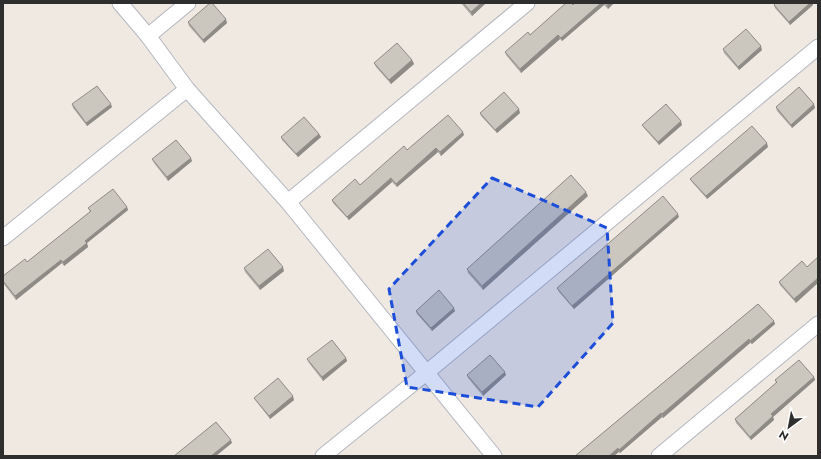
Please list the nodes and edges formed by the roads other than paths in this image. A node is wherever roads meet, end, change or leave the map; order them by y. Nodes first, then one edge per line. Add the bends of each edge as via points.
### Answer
1 (120, 3) edge
2 (188, 3) edge
3 (527, 3) edge
4 (148, 36) junction
5 (818, 47) edge
6 (187, 89) junction
7 (288, 202) junction
8 (3, 238) edge
9 (818, 324) edge
10 (426, 373) junction
11 (323, 456) edge
12 (494, 456) edge
13 (659, 456) edge

1 - 4 street
2 - 4 street
3 - 7 street
4 - 6 street
5 - 10 street
6 - 7 street
6 - 8 street
7 - 10 street
9 - 13 street
10 - 11 street
10 - 12 street

